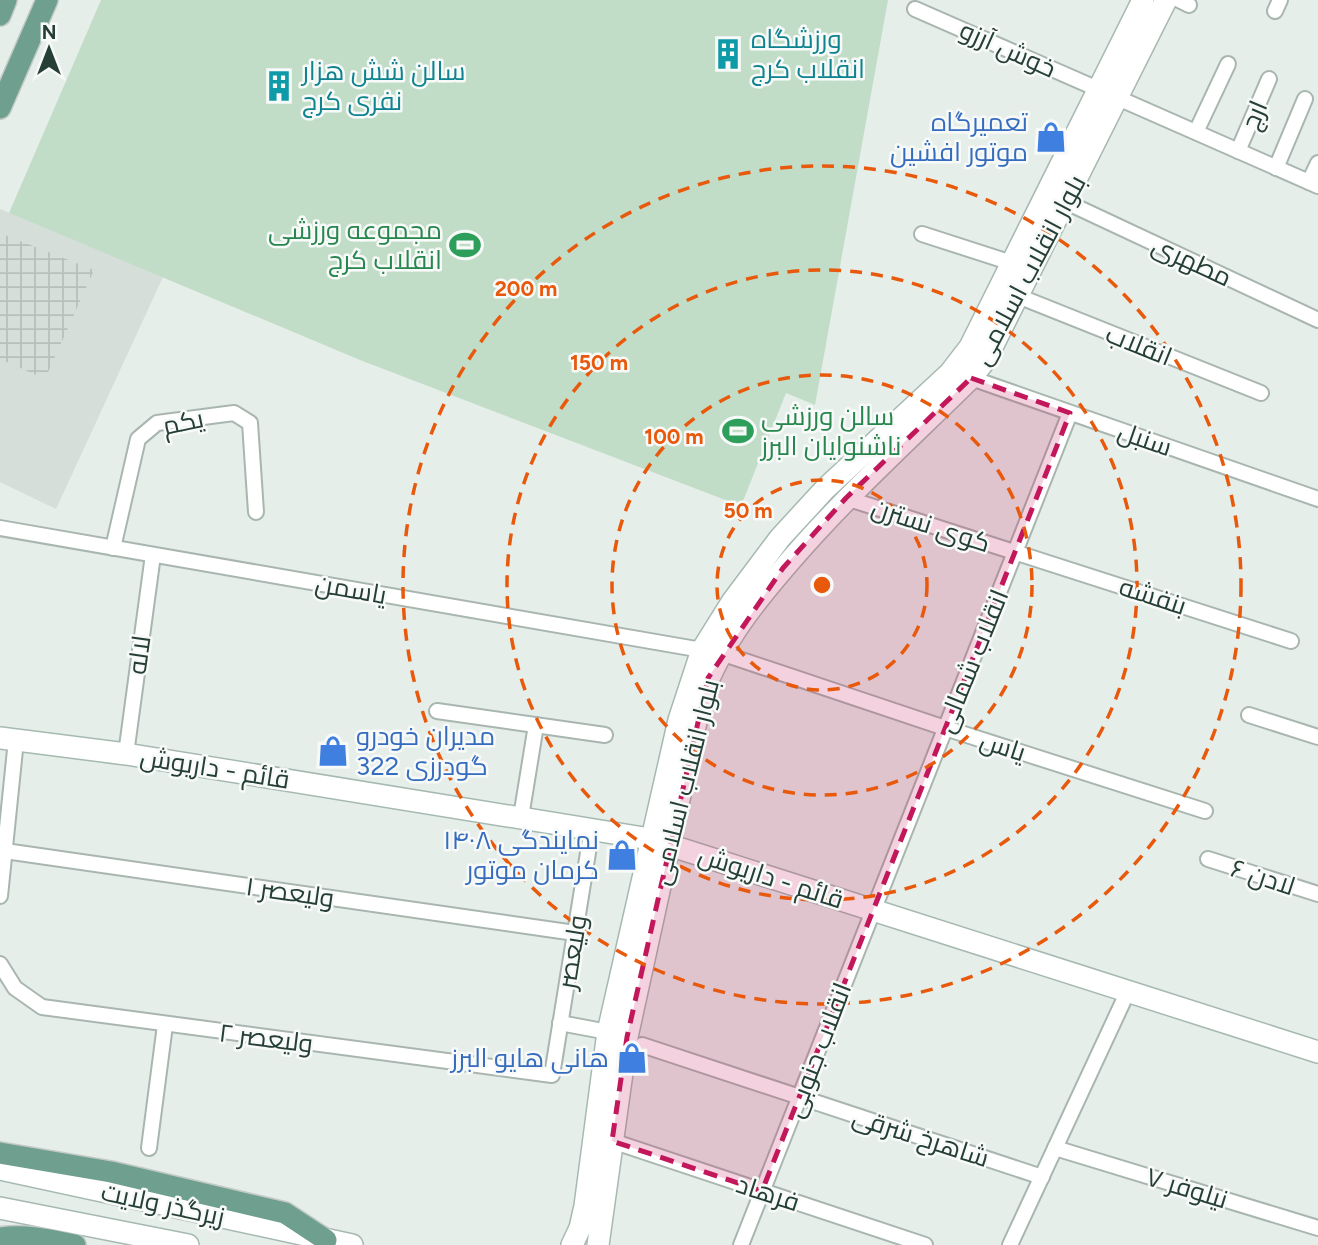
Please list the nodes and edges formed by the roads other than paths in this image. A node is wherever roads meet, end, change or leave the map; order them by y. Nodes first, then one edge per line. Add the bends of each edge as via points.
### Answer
1 (47, 0) edge
2 (1143, 0) edge
3 (1166, 0) edge
4 (915, 9) dead end
5 (1228, 64) dead end
6 (1269, 79) dead end
7 (1109, 94) junction
8 (1305, 99) dead end
9 (0, 108) edge
10 (1196, 132) junction
11 (1238, 151) junction
12 (1318, 163) edge
13 (1276, 168) junction
14 (1314, 184) edge
15 (1066, 202) junction
16 (922, 234) dead end
17 (1012, 263) junction
18 (1018, 296) junction
19 (1318, 320) edge
20 (971, 378) junction
21 (1261, 393) dead end
22 (1070, 413) junction
23 (846, 498) junction
24 (1318, 499) edge
25 (257, 512) dead end
26 (0, 528) edge
27 (113, 548) junction
28 (1015, 552) junction
29 (153, 555) junction
30 (1291, 640) dead end
31 (712, 651) junction
32 (437, 711) dead end
33 (1249, 715) dead end
34 (536, 726) junction
35 (945, 728) junction
36 (605, 735) dead end
37 (1318, 737) edge
38 (8, 739) edge
39 (126, 754) junction
40 (1205, 811) dead end
41 (521, 817) junction
42 (592, 828) junction
43 (659, 842) junction
44 (5, 851) junction
45 (1208, 859) dead end
46 (1318, 894) edge
47 (0, 896) edge
48 (873, 910) junction
49 (575, 933) junction
50 (0, 964) edge
51 (1128, 991) junction
52 (560, 1023) junction
53 (165, 1025) junction
54 (608, 1032) junction
55 (642, 1045) dead end
56 (1318, 1052) edge
57 (552, 1075) joint
58 (799, 1097) junction
59 (612, 1140) junction
60 (149, 1148) dead end
61 (1055, 1148) junction
62 (0, 1153) edge
63 (0, 1170) edge
64 (1042, 1177) junction
65 (762, 1191) junction
66 (0, 1208) edge
67 (1318, 1228) edge
68 (0, 1238) edge
69 (326, 1240) junction
70 (75, 1245) edge
71 (188, 1245) edge
72 (352, 1245) edge
73 (572, 1245) edge
74 (598, 1245) edge
75 (741, 1245) edge
76 (925, 1245) edge
77 (1010, 1245) edge

1 - 9 main road
2 - 7 main road, بلوار انقلاب اسلامی
3 - 7 main road, بلوار انقلاب اسلامی
4 - 7 street, خوش آرزو
5 - 10 street
6 - 11 street, ارج
7 - 10 street, خوش آرزو
7 - 15 main road, بلوار انقلاب اسلامی
7 - 17 main road, بلوار انقلاب اسلامی
8 - 13 street
10 - 11 street, خوش آرزو
11 - 13 street, خوش آرزو
12 - 14 street
13 - 14 street, خوش آرزو
15 - 18 main road, بلوار انقلاب اسلامی
15 - 19 street, مطهری
16 - 17 street
17 - 31 main road, بلوار انقلاب اسلامی via 970,347 950,373 825,489 780,538 732,602
18 - 20 main road, بلوار انقلاب اسلامی via 986,359
18 - 21 street, انقلاب
20 - 22 street, سنبل
20 - 23 main road, بلوار انقلاب اسلامی
22 - 24 street, سنبل
22 - 28 street, انقلاب شمالی
23 - 28 street, کوی نسترن
23 - 31 main road, بلوار انقلاب اسلامی
25 - 27 street, یکم via 250,423 234,412 157,423 138,439
26 - 27 street, یاسمن
27 - 29 street, یاسمن
28 - 30 street, بنفشه
28 - 35 street, انقلاب شمالی
29 - 31 street, یاسمن
29 - 39 street, لاله
31 - 35 street, یاس
31 - 43 main road, بلوار انقلاب اسلامی
32 - 34 street
33 - 37 street
34 - 36 street
34 - 41 street
35 - 40 street, یاس
35 - 48 street, انقلاب شمالی
38 - 39 main road, قائم - داریوش
38 - 44 street
39 - 41 main road, قائم - داریوش
41 - 42 main road, قائم - داریوش
42 - 43 main road, قائم - داریوش
42 - 49 street, ولیعصر
43 - 48 main road, قائم - داریوش
43 - 54 main road, بلوار انقلاب اسلامی
43 - 59 main road, بلوار انقلاب اسلامی
44 - 47 street
44 - 49 street, ولیعصر ۱
45 - 46 street, لادن ۶
48 - 51 main road, قائم - داریوش
48 - 58 street, انقلاب جنوبی
49 - 52 street, ولیعصر
50 - 53 street, ولیعصر ۲ via 15,988 42,1007
51 - 56 main road, قائم - داریوش
51 - 61 street
52 - 54 street
52 - 57 street, ولیعصر
53 - 57 street, ولیعصر ۲
53 - 60 street
54 - 73 main road, بلوار انقلاب اسلامی via 585,1206
55 - 58 street, شاهرخ شرقی
58 - 64 street, شاهرخ شرقی
58 - 65 street, انقلاب جنوبی
59 - 65 street, فرهاد
59 - 74 main road, بلوار انقلاب اسلامی
61 - 64 street
61 - 67 street, نیلوفر ۷
62 - 69 main road via 111,1172 285,1213
63 - 69 main road, زیرگذر ولایت
64 - 77 street
65 - 75 street, انقلاب جنوبی
65 - 76 street, فرهاد
66 - 71 main road, زیرگذر ولایت
68 - 70 main road
69 - 72 main road, زیرگذر ولایت

